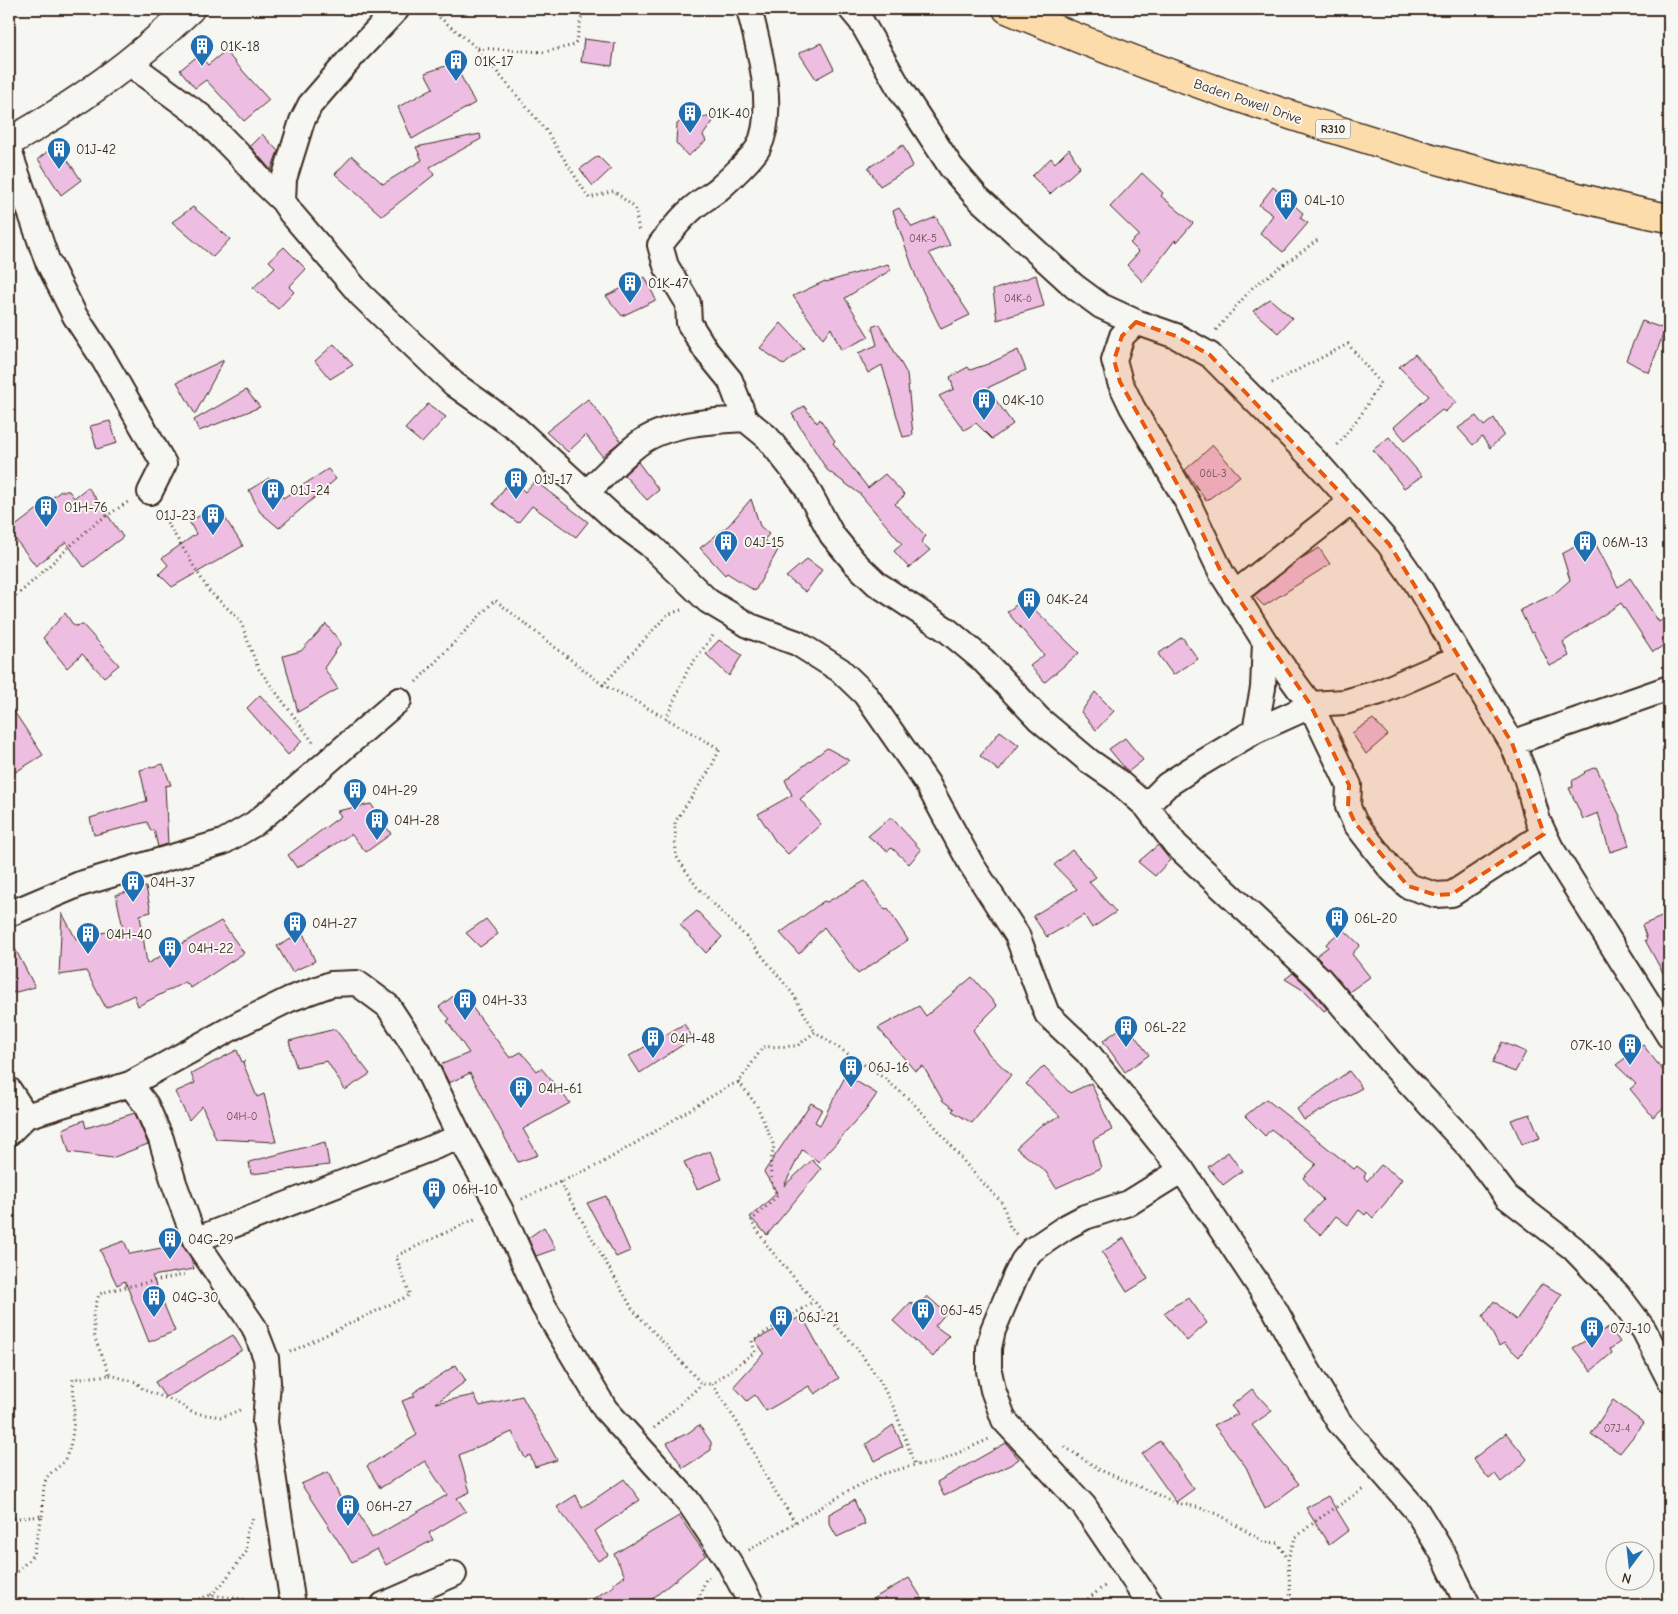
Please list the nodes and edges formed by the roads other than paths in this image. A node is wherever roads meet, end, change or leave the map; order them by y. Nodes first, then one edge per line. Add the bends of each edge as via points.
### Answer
1 (190, 9) edge
2 (397, 9) edge
3 (750, 9) edge
4 (851, 9) edge
5 (1007, 9) edge
6 (131, 61) junction
7 (9, 142) edge
8 (9, 151) edge
9 (283, 201) junction
10 (1669, 218) edge
11 (1136, 322) junction
12 (745, 418) junction
13 (150, 492) road end
14 (586, 493) junction
15 (1351, 502) junction
16 (1234, 594) junction
17 (1265, 642) junction
18 (1460, 657) junction
19 (1669, 688) edge
20 (399, 700) road end
21 (1310, 704) junction
22 (1254, 731) junction
23 (1512, 743) junction
24 (1146, 806) junction
25 (1544, 834) junction
26 (9, 914) edge
27 (1669, 1036) edge
28 (130, 1084) junction
29 (9, 1090) edge
30 (26, 1116) junction
31 (9, 1133) edge
32 (460, 1137) junction
33 (1182, 1170) junction
34 (195, 1240) junction
35 (1669, 1379) edge
36 (454, 1574) dead end
37 (293, 1605) edge
38 (382, 1605) edge
39 (752, 1605) edge
40 (1151, 1605) edge
41 (1468, 1605) edge

1 - 6 street
2 - 9 street via 310,105 284,179
3 - 12 street via 766,103 765,129 757,149 720,187 693,208 660,245 666,266 688,303 689,323 730,380
4 - 11 street via 861,20 898,86 951,166 976,196 1074,286 1101,306
5 - 10 main road, Baden Powell Drive / R310 via 1153,68 1318,124 1435,160
6 - 7 street via 89,93
6 - 9 street via 202,117
8 - 13 street via 47,260 75,316 164,464
9 - 14 street via 361,295 399,332 454,384 517,429
11 - 15 street via 1176,336 1210,355
11 - 16 street via 1122,336 1114,360 1120,382 1189,505
12 - 14 street via 697,422 663,432 638,444
12 - 24 street via 767,437 805,485 832,535 855,563 877,584 947,630 983,660 1040,719
14 - 33 street via 650,545 717,607 750,626 797,643 840,670 865,694 927,783 971,864 1017,935 1048,1014 1087,1052
15 - 16 street
15 - 18 street via 1405,566
16 - 17 street
17 - 21 street
17 - 22 street via 1263,688
18 - 21 street via 1380,692 1345,702
18 - 23 street
19 - 23 street
20 - 26 street via 254,824 223,842 80,884
21 - 22 street
21 - 25 street via 1349,785 1348,808 1355,823 1408,886 1436,895 1452,894
22 - 24 street via 1167,785
23 - 25 street
24 - 35 street via 1176,845 1320,979 1392,1064 1470,1148 1507,1197 1573,1248 1618,1295 1644,1330
25 - 27 street
28 - 30 street
28 - 32 street via 290,999 331,984 357,983 388,1006 420,1055
28 - 34 street via 146,1105 161,1139
29 - 30 street
30 - 31 street
32 - 34 street
32 - 39 street via 500,1209 543,1305 605,1409 688,1501 730,1562
33 - 40 street via 1129,1203 1085,1217 1066,1227 1032,1250 1016,1274 989,1348 988,1371 1004,1420 1084,1506
33 - 41 street via 1275,1310 1339,1422 1416,1510 1442,1552
34 - 37 street via 254,1328 266,1358 266,1422
36 - 38 street

